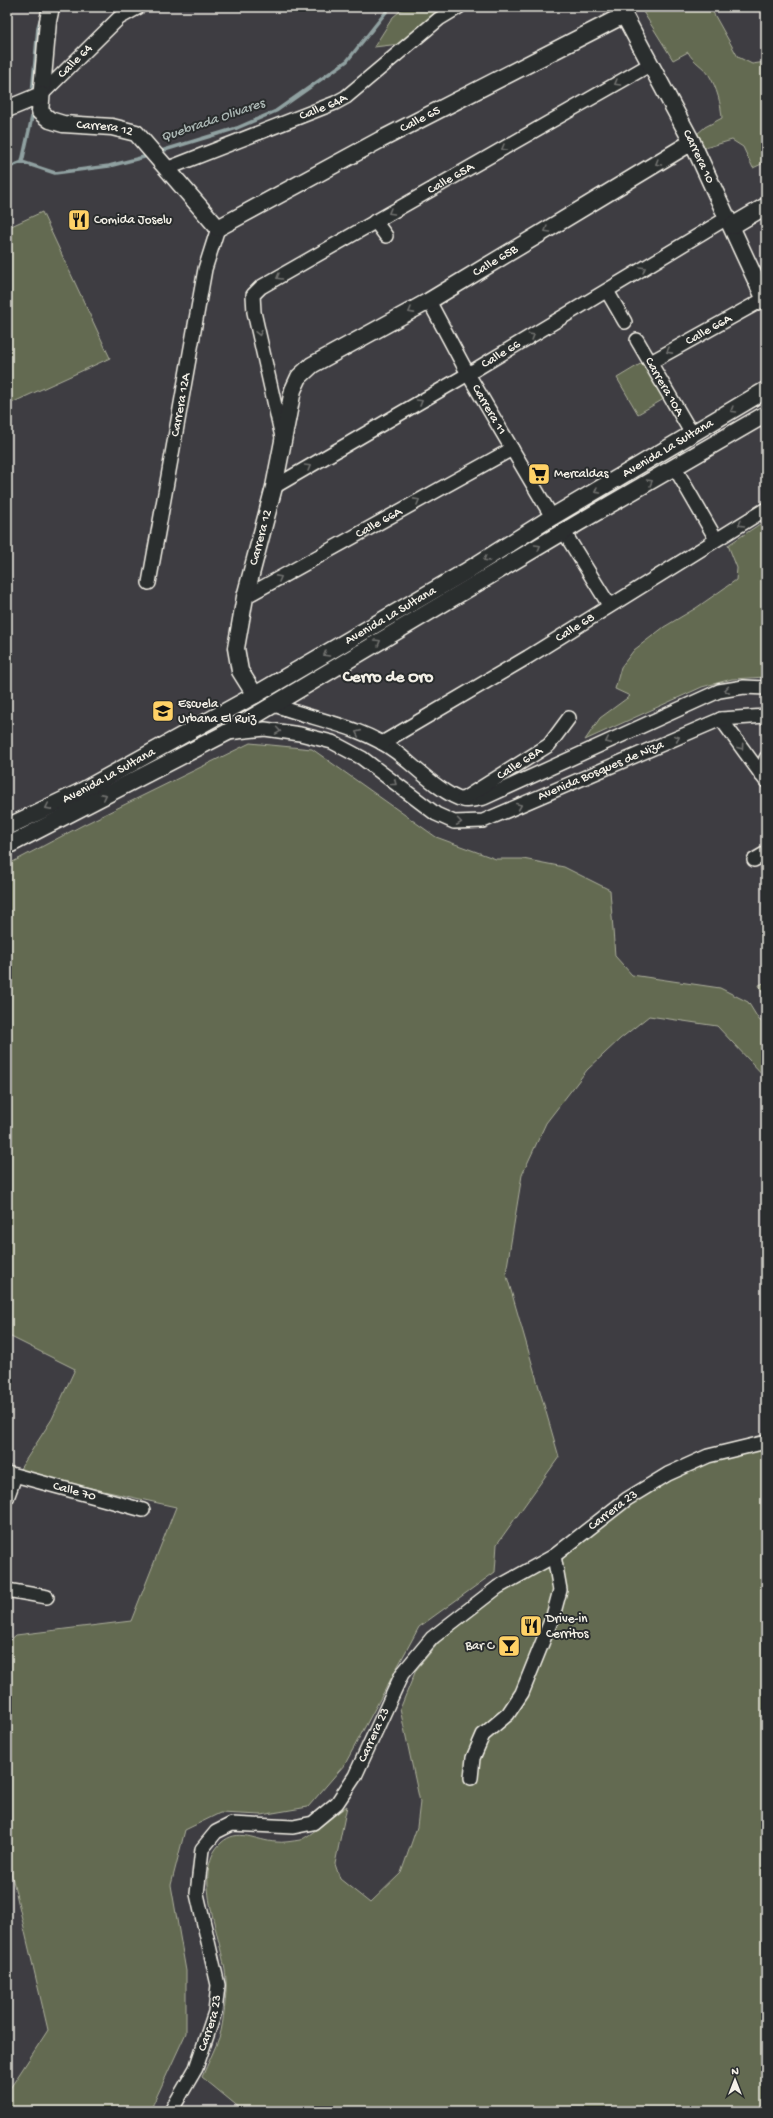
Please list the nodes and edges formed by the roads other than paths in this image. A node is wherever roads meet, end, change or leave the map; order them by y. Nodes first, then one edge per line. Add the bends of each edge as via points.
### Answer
1 (51, 7) edge
2 (139, 7) edge
3 (459, 7) edge
4 (624, 15) joint
5 (651, 64) junction
6 (41, 95) junction
7 (10, 108) edge
8 (692, 142) junction
9 (162, 164) junction
10 (766, 206) edge
11 (375, 222) junction
12 (729, 222) junction
13 (218, 228) junction
14 (386, 236) dead end
15 (607, 291) junction
16 (765, 300) edge
17 (428, 301) junction
18 (625, 322) dead end
19 (637, 340) dead end
20 (651, 362) junction
21 (468, 374) junction
22 (298, 377) joint
23 (766, 390) edge
24 (766, 414) edge
25 (692, 434) junction
26 (282, 437) junction
27 (512, 448) junction
28 (675, 468) junction
29 (274, 487) junction
30 (766, 509) edge
31 (552, 517) junction
32 (564, 532) junction
33 (716, 539) junction
34 (150, 584) dead end
35 (245, 597) junction
36 (609, 605) junction
37 (766, 688) edge
38 (255, 695) junction
39 (272, 704) junction
40 (766, 716) edge
41 (569, 718) dead end
42 (721, 719) junction
43 (226, 733) junction
44 (185, 734) junction
45 (382, 743) junction
46 (193, 750) junction
47 (766, 758) edge
48 (764, 778) edge
49 (461, 800) junction
50 (7, 827) edge
51 (7, 846) edge
52 (766, 1442) edge
53 (11, 1475) edge
54 (7, 1498) edge
55 (143, 1510) dead end
56 (554, 1556) junction
57 (7, 1590) edge
58 (47, 1597) dead end
59 (470, 1778) dead end
60 (171, 2111) edge

1 - 6 street
2 - 6 street, Calle 64 via 120,18
3 - 9 street, Calle 64A via 439,19 346,97 335,103
4 - 5 street, Carrera 10
4 - 13 street, Calle 65 via 380,140
5 - 8 street, Carrera 10
5 -> 11 street, Calle 65A
6 - 7 street, Calle 64
6 - 9 street, Carrera 12 via 40,112 50,120 63,124 125,129 136,133
8 - 12 street, Carrera 10
8 -> 17 street, Calle 65B
9 - 13 street, Carrera 12
10 - 12 street, Calle 66
11 - 14 street
11 -> 26 street, Calle 65A via 261,287 253,295 254,312
15 -> 12 street, Calle 66
12 - 16 street, Carrera 10
13 - 34 street, Carrera 12A via 205,269
15 - 18 street
21 -> 15 street, Calle 66
16 -> 20 street, Calle 66A
17 - 21 street, Carrera 11
17 -> 22 street, Calle 65B via 312,365
19 - 20 street, Carrera 10A
20 - 25 street, Carrera 10A
21 - 27 street, Carrera 11
29 -> 21 street, Calle 66
22 - 26 street, Carrera 12
23 -> 25 street, Avenida La Sultana
24 - 28 street, Avenida La Sultana
25 -> 31 street, Avenida La Sultana
26 - 29 street, Carrera 12
27 - 31 street, Carrera 11
35 -> 27 street, Calle 66A
32 -> 28 street, Avenida La Sultana
28 - 33 street
29 - 35 street, Carrera 12
30 -> 33 street, Calle 68
31 -> 38 street, Avenida La Sultana via 459,576
32 - 36 street
39 -> 32 street, Avenida La Sultana
33 - 36 street, Calle 68
35 - 38 street, Carrera 12 via 236,648 240,670
36 - 45 street, Calle 68 via 528,657
37 -> 49 street, Avenida Bosques de Niza via 744,687 719,691 484,798
38 - 39 street
38 - 44 street, Avenida La Sultana
39 - 43 street, Avenida La Sultana
45 -> 39 street via 322,719
40 - 42 street, Avenida Bosques de Niza
41 - 49 street, Calle 68A via 549,745
43 -> 42 street, Avenida Bosques de Niza via 265,729 332,742 362,758 436,814 454,822 483,821
42 -> 48 street
43 - 46 street, Avenida La Sultana
44 - 46 street
44 -> 50 street, Avenida La Sultana via 80,792
45 - 49 street via 432,782
51 -> 46 street, Avenida La Sultana
47 - 48 street
52 - 56 street, Carrera 23 via 708,1456 668,1474 627,1500
53 - 54 street
53 - 55 street, Calle 70
56 - 59 street via 560,1590 554,1616 522,1693 508,1714 484,1735 473,1758
56 - 60 street, Carrera 23 via 498,1588 432,1638 402,1674 355,1776 337,1803 325,1813 313,1822 293,1827 232,1824 216,1832 202,1848 197,1894 218,1985 215,2012 196,2068
57 - 58 street

